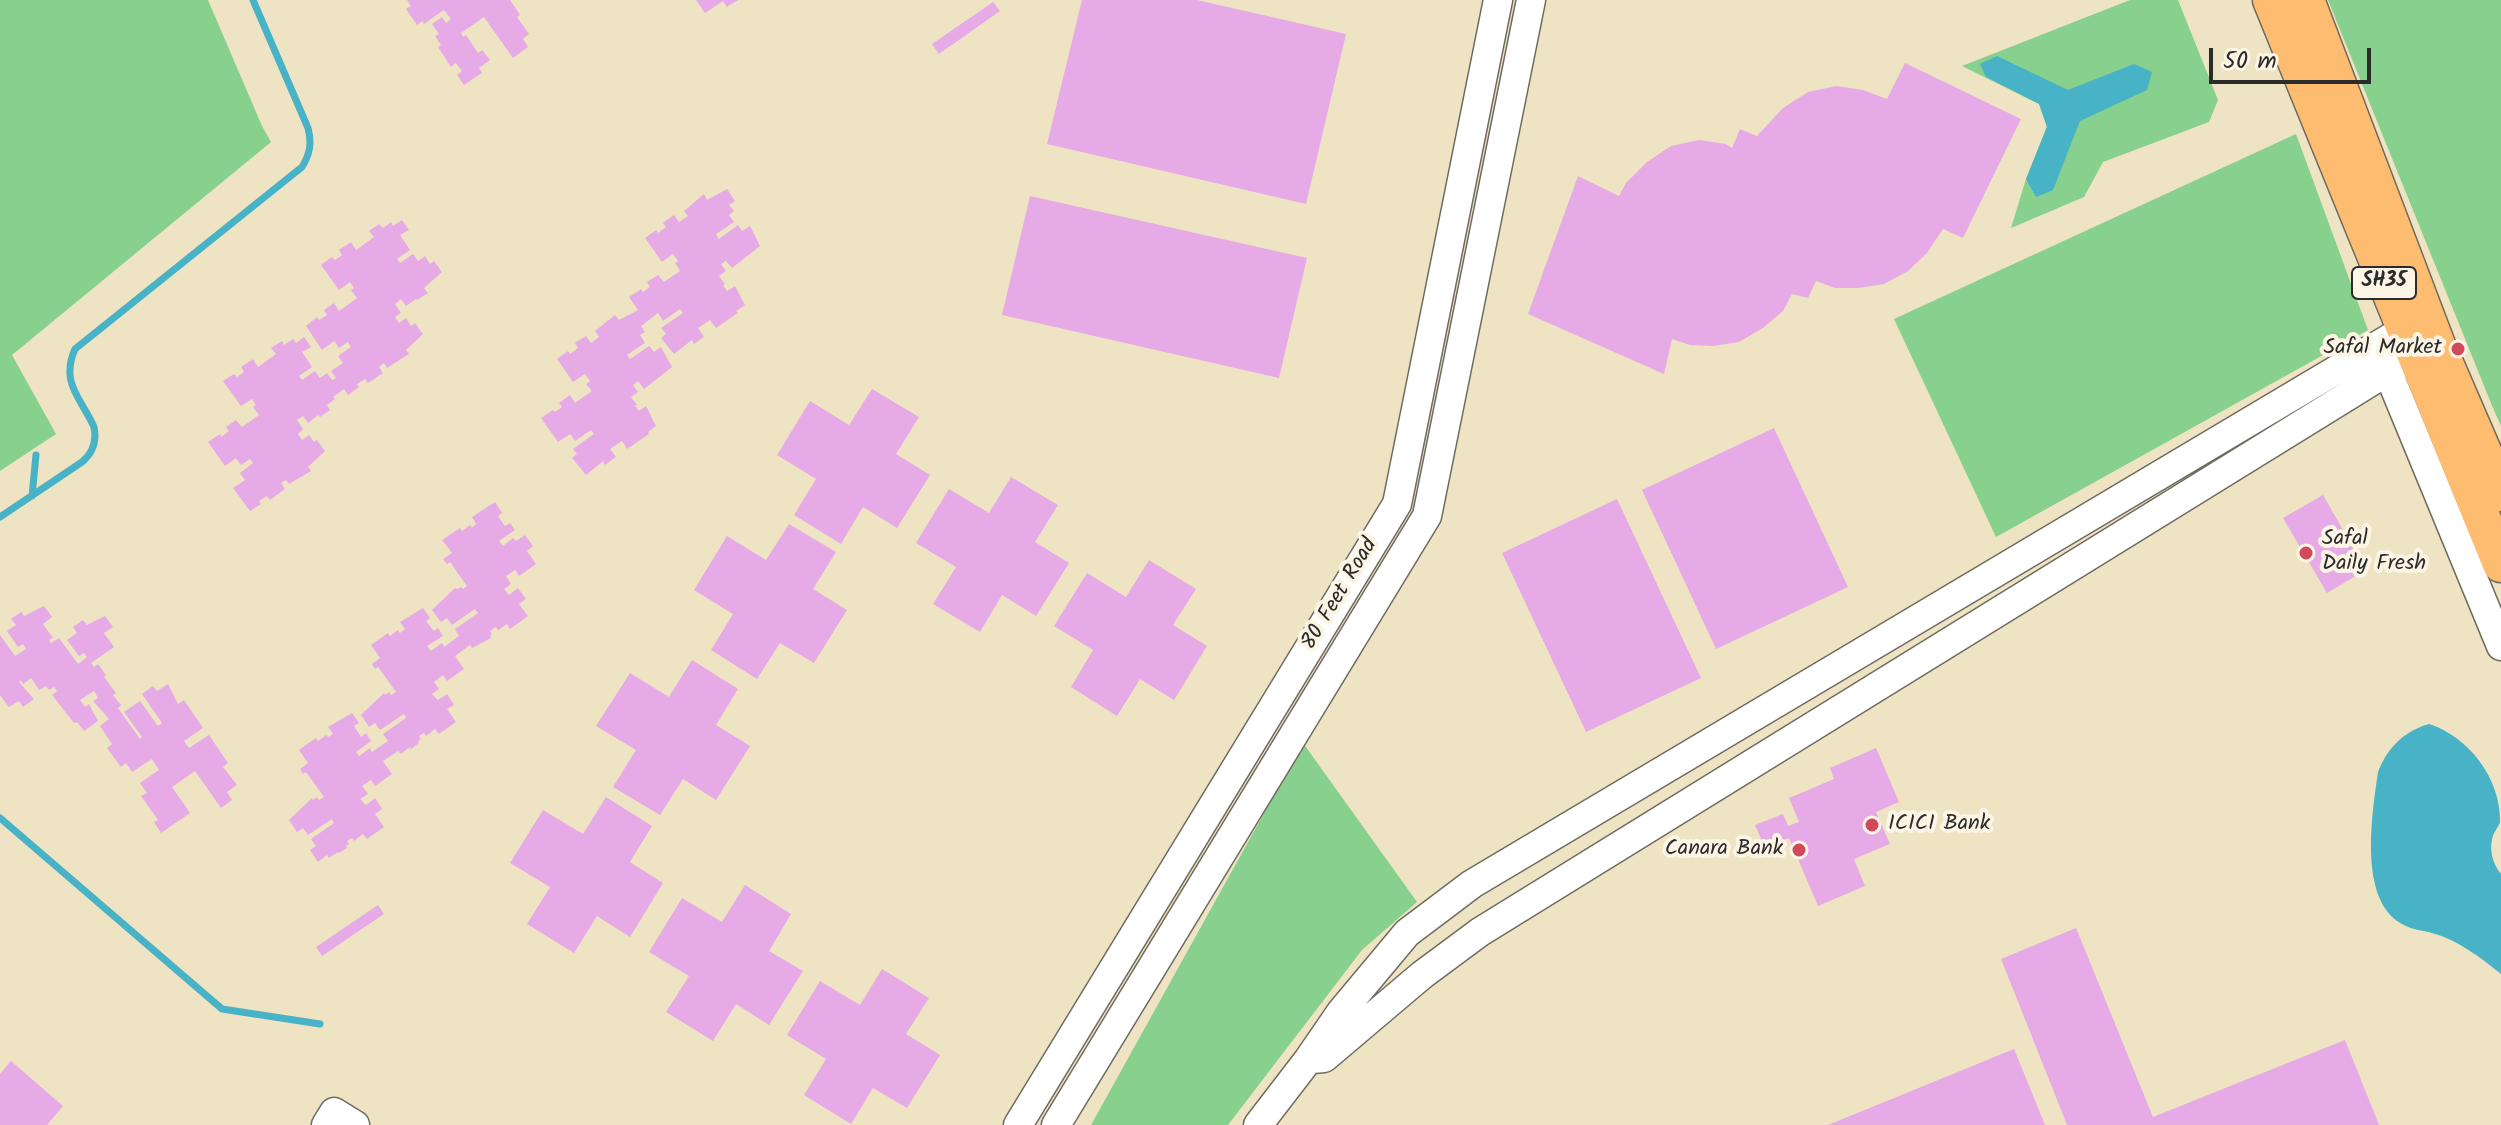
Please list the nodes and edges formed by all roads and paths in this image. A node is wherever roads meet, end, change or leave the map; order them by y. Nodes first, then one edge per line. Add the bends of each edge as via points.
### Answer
1 (1498, 0) edge
2 (1531, 0) edge
3 (2271, 0) edge
4 (2306, 0) edge
5 (2408, 344) junction
6 (2225, 434) junction
7 (2243, 461) junction
8 (2501, 493) edge
9 (2501, 564) edge
10 (2501, 646) edge
11 (1308, 1060) junction
12 (326, 1125) edge
13 (355, 1125) edge
14 (1018, 1125) edge
15 (1056, 1125) edge
16 (1258, 1125) edge

1 - 14 street, 80 Feet Road via 1397,504
2 - 15 street, 80 Feet Road via 1427,516
3 - 5 main road, SH35
4 - 5 main road, SH35
5 - 6 street
5 - 7 street
5 - 8 main road, SH35
5 - 9 main road, SH35
5 - 10 street
6 - 7 street
6 - 11 street via 1472,884 1407,933
7 - 11 street via 1480,932 1324,1058
11 - 16 street
12 - 13 street via 334,1112

